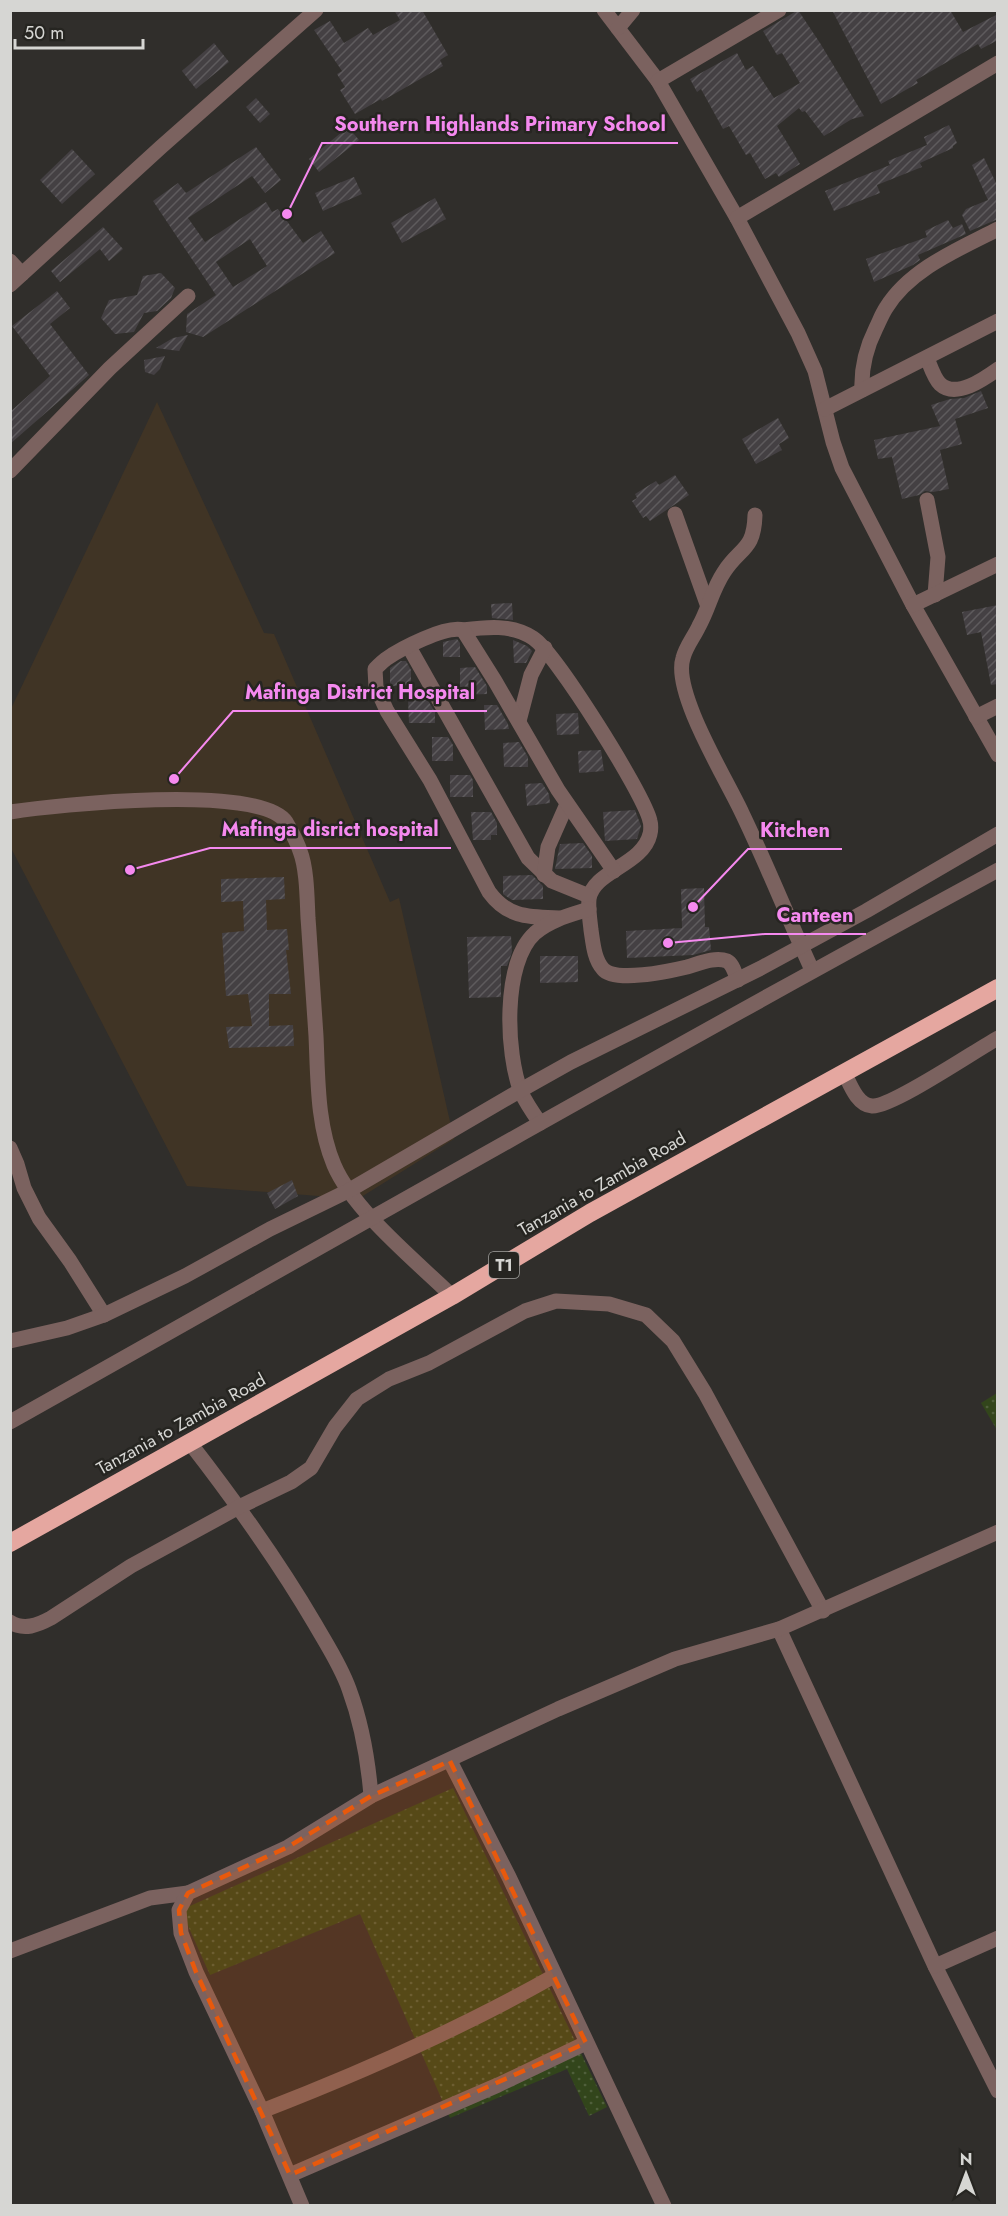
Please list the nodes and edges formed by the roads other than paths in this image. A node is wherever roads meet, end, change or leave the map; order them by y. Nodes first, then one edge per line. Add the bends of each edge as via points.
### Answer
1 (316, 10) edge
2 (604, 10) edge
3 (633, 10) edge
4 (779, 10) edge
5 (618, 28) junction
6 (998, 63) edge
7 (658, 81) junction
8 (737, 218) junction
9 (998, 229) edge
10 (10, 261) edge
11 (22, 274) junction
12 (10, 285) edge
13 (188, 296) dead end
14 (998, 321) edge
15 (927, 358) junction
16 (998, 369) edge
17 (862, 390) junction
18 (825, 409) junction
19 (10, 471) edge
20 (927, 500) dead end
21 (675, 514) dead end
22 (755, 515) dead end
23 (998, 564) edge
24 (935, 595) junction
25 (707, 604) junction
26 (913, 605) junction
27 (463, 630) junction
28 (409, 647) junction
29 (545, 648) junction
30 (998, 706) edge
31 (976, 717) junction
32 (519, 721) junction
33 (998, 755) edge
34 (567, 804) junction
35 (10, 812) edge
36 (998, 834) edge
37 (998, 870) edge
38 (614, 871) junction
39 (544, 875) junction
40 (589, 903) junction
41 (559, 918) junction
42 (801, 946) junction
43 (812, 970) junction
44 (738, 980) junction
45 (998, 988) edge
46 (998, 1038) edge
47 (844, 1072) junction
48 (521, 1090) junction
49 (540, 1123) junction
50 (10, 1148) edge
51 (17, 1184) edge
52 (348, 1191) junction
53 (371, 1217) junction
54 (452, 1296) junction
55 (104, 1315) junction
56 (10, 1341) edge
57 (10, 1422) edge
58 (190, 1443) junction
59 (239, 1507) junction
60 (998, 1532) edge
61 (10, 1543) edge
62 (823, 1611) junction
63 (10, 1622) edge
64 (779, 1629) junction
65 (450, 1761) junction
66 (371, 1796) junction
67 (188, 1893) junction
68 (998, 1938) edge
69 (10, 1951) edge
70 (935, 1966) junction
71 (554, 1976) junction
72 (586, 2043) junction
73 (998, 2091) edge
74 (262, 2111) junction
75 (290, 2175) junction
76 (302, 2205) edge
77 (664, 2205) edge

1 - 11 street
2 - 5 street
3 - 5 street
4 - 7 street
5 - 7 street
6 - 8 street
7 - 8 street
8 - 18 street via 798,333
9 - 17 street via 938,261 909,282 887,306 865,357
10 - 11 street
11 - 12 street
13 - 19 street via 110,368
14 - 15 street
15 - 16 street via 940,384 951,389 965,388
15 - 17 street
17 - 18 street
18 - 26 street via 842,468
20 - 24 street via 938,557
21 - 25 street
22 - 25 street via 749,545 725,569
23 - 24 street
24 - 26 street
25 - 42 street via 682,660 681,676 706,742 742,812
26 - 31 street
27 - 28 street via 441,632
27 - 29 street via 514,629 532,636
27 - 32 street
28 - 39 street via 523,849
28 - 41 street via 375,669 376,687 387,711 430,780 498,905 519,915
29 - 32 street via 531,675
29 - 38 street via 625,769 650,822 645,847
30 - 31 street
31 - 33 street
32 - 34 street
34 - 38 street
34 - 39 street via 548,847
35 - 52 street via 169,799 261,806 284,820 301,852 307,893 319,1096 326,1143
36 - 42 street
37 - 43 street
38 - 40 street via 596,886
39 - 40 street
40 - 41 street
40 - 44 street via 595,953 608,974 630,976 714,959 727,961
41 - 48 street via 534,934 523,951 513,983 509,1015
42 - 43 street
42 - 44 street
43 - 49 street
44 - 48 street
45 - 47 highway, Tanzania to Zambia Road / T1
46 - 47 street via 890,1101 873,1106 861,1102
47 - 54 highway, Tanzania to Zambia Road / T1 via 590,1213
48 - 49 street
48 - 52 street
49 - 53 street
50 - 51 street via 17,1164
51 - 55 street
52 - 53 street
52 - 55 street
53 - 54 street
53 - 57 street
54 - 58 highway, Tanzania to Zambia Road / T1
55 - 56 street
58 - 59 street
58 - 61 highway, Tanzania to Zambia Road / T1
59 - 62 street via 311,1468 357,1399 389,1379 429,1363 525,1311 556,1301 609,1304 646,1316 673,1341
59 - 63 street via 131,1566 51,1618 24,1627
59 - 66 street via 300,1598 348,1686 367,1754
60 - 62 street
62 - 64 street
64 - 65 street via 641,1672
64 - 70 street
65 - 66 street
65 - 71 street
66 - 67 street via 288,1847
67 - 69 street via 150,1898
67 - 74 street via 179,1910 181,1933
68 - 70 street
70 - 73 street
71 - 72 street
71 - 74 street via 381,2064
72 - 75 street
72 - 77 street
74 - 75 street
75 - 76 street

